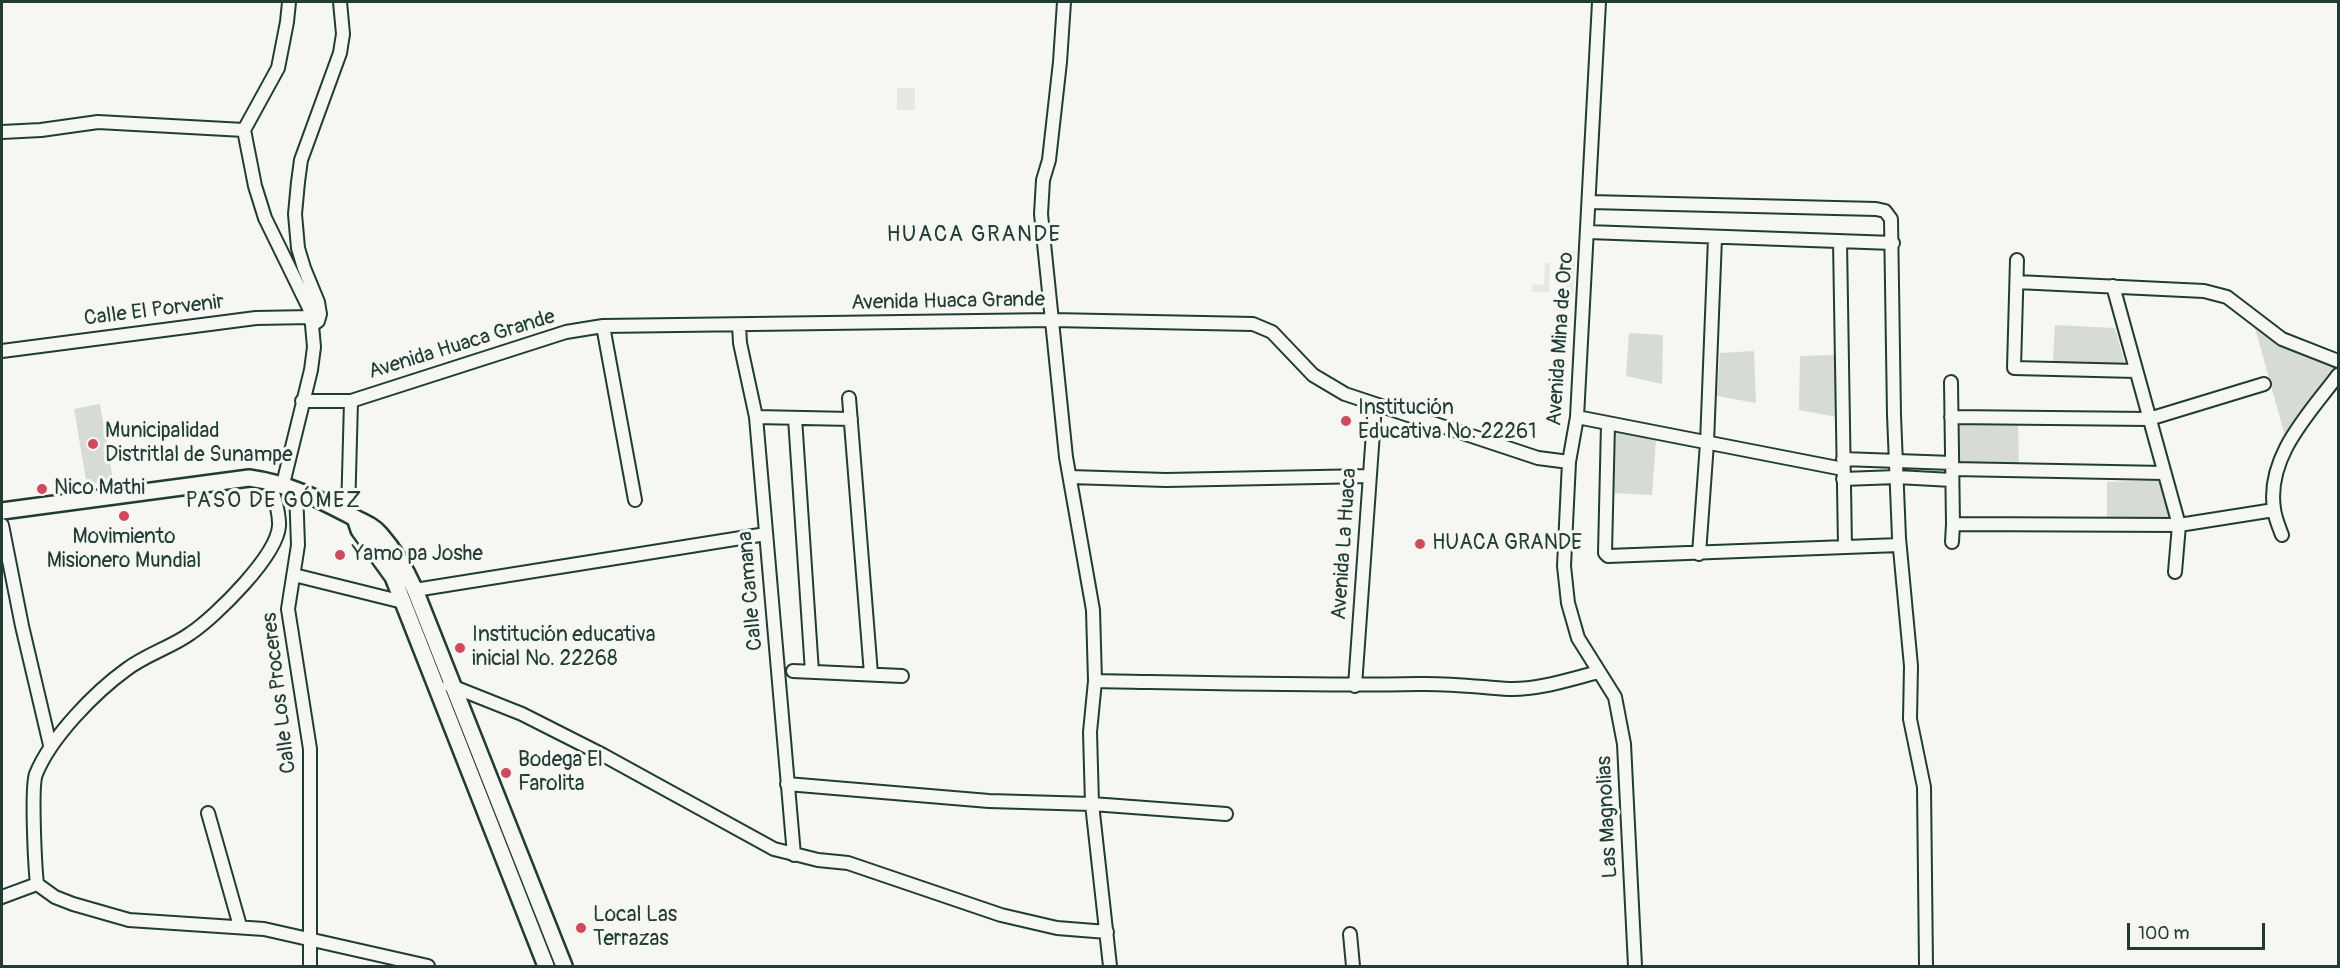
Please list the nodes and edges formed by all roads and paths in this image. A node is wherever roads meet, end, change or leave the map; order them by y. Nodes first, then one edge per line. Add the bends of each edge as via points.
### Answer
1 (289, 2) edge
2 (340, 2) edge
3 (1064, 2) edge
4 (1599, 2) edge
5 (244, 130) junction
6 (2, 132) edge
7 (1590, 202) junction
8 (1588, 232) junction
9 (1715, 238) junction
10 (1840, 241) junction
11 (1893, 243) junction
12 (2017, 260) dead end
13 (2017, 282) junction
14 (2113, 286) junction
15 (1052, 320) junction
16 (312, 321) junction
17 (739, 325) junction
18 (603, 326) junction
19 (2, 351) edge
20 (2338, 361) edge
21 (2136, 371) junction
22 (2338, 375) edge
23 (1951, 382) dead end
24 (2264, 384) dead end
25 (849, 398) dead end
26 (302, 401) junction
27 (351, 401) junction
28 (1375, 404) junction
29 (756, 417) junction
30 (1577, 417) junction
31 (1951, 417) junction
32 (795, 418) junction
33 (851, 419) junction
34 (2149, 419) junction
35 (1608, 424) junction
36 (1707, 443) junction
37 (1896, 460) junction
38 (1569, 462) junction
39 (1843, 469) junction
40 (1952, 471) junction
41 (2164, 473) junction
42 (1370, 476) junction
43 (1070, 477) junction
44 (1897, 477) junction
45 (283, 485) junction
46 (635, 500) dead end
47 (2274, 510) junction
48 (2, 511) edge
49 (352, 516) junction
50 (2, 525) edge
51 (1953, 525) junction
52 (2179, 525) junction
53 (766, 534) junction
54 (2282, 536) dead end
55 (1952, 542) dead end
56 (1899, 545) junction
57 (1845, 548) junction
58 (1700, 554) junction
59 (2175, 572) dead end
60 (294, 575) junction
61 (415, 590) junction
62 (403, 602) junction
63 (793, 671) dead end
64 (813, 672) junction
65 (1599, 672) junction
66 (871, 674) junction
67 (902, 675) dead end
68 (1095, 681) junction
69 (436, 683) junction
70 (452, 686) junction
71 (1355, 686) junction
72 (50, 745) junction
73 (787, 784) junction
74 (1092, 804) junction
75 (208, 813) dead end
76 (1226, 814) dead end
77 (794, 855) junction
78 (37, 884) junction
79 (2, 897) edge
80 (240, 926) junction
81 (1107, 932) junction
82 (1350, 934) dead end
83 (310, 940) junction
84 (310, 966) edge
85 (428, 966) edge
86 (546, 966) edge
87 (564, 966) edge
88 (1110, 966) edge
89 (1353, 966) edge
90 (1635, 966) edge
91 (1926, 966) edge

1 - 5 street via 278,68
2 - 16 street via 344,34 340,53 301,160 295,214 298,248 320,314 318,321
3 - 15 street via 1050,150 1041,196
4 - 7 street, Avenida Mina de Oro
5 - 6 street via 98,122
5 - 16 street via 265,218
7 - 8 street, Avenida Mina de Oro
7 - 11 street via 1881,210 1892,219
8 - 9 street
8 - 30 street, Avenida Mina de Oro
9 - 10 street
9 - 36 street
10 - 11 street
10 - 39 street
11 - 37 street
12 - 13 street
13 - 14 street
13 - 21 street via 2014,368
14 - 20 street via 2204,291 2227,297 2282,339
14 - 21 street
15 - 17 street, Avenida Huaca Grande
15 - 28 street, Avenida Huaca Grande via 1261,326 1313,375 1345,394
15 - 43 street
16 - 19 street, Calle El Porvenir via 256,318
16 - 26 street via 314,347
17 - 18 street, Avenida Huaca Grande
17 - 29 street, Calle Camana
18 - 27 street, Avenida Huaca Grande via 566,332
18 - 46 street
21 - 34 street
22 - 47 street via 2283,452 2273,494
23 - 31 street
24 - 34 street
25 - 33 street
26 - 27 street, Avenida Huaca Grande
26 - 45 street
27 - 49 street
28 - 38 street, Avenida Huaca Grande via 1538,458
28 - 42 street, Avenida La Huaca
29 - 32 street
29 - 53 street, Calle Camana
30 - 35 street
30 - 38 street, Avenida Mina de Oro
31 - 34 street
31 - 40 street
32 - 33 street
32 - 64 street
33 - 66 street
34 - 41 street
35 - 36 street
35 - 58 street via 1605,553
36 - 39 street
36 - 58 street
37 - 39 street
37 - 40 street
37 - 44 street
38 - 65 street, Avenida Mina de Oro via 1564,566 1568,603 1578,638
39 - 44 street
39 - 57 street
40 - 41 street
40 - 44 street
40 - 51 street
41 - 52 street
42 - 43 street via 1166,480
42 - 71 street, Avenida La Huaca
43 - 68 street via 1093,610
44 - 56 street
45 - 48 main road via 249,477
45 - 49 main road
45 - 60 street, Calle Los Proceres via 298,545
45 - 72 street via 277,535 261,564 211,618 190,635 122,673
47 - 52 street
47 - 54 street
49 - 61 main road via 379,533
49 - 62 main road via 393,577
50 - 72 street
51 - 52 street
51 - 55 street
52 - 59 street
53 - 61 street
53 - 73 street, Calle Camana
56 - 57 street
56 - 91 street via 1911,666 1910,719 1924,787
57 - 58 street
60 - 62 street
60 - 83 street, Calle Los Proceres via 288,609 310,749
61 - 70 main road
62 - 69 main road
63 - 64 street
64 - 66 street
65 - 71 street via 1510,689 1421,683
65 - 90 street, Las Magnolias via 1615,697 1624,744
66 - 67 street
68 - 71 street
68 - 74 street via 1090,732
69 - 70 street
69 - 86 main road
70 - 77 street via 543,724 774,849
70 - 87 main road
72 - 78 street via 35,782
73 - 74 street via 989,801
73 - 77 street, Calle Camana
74 - 76 street
74 - 81 street
75 - 80 street
77 - 81 street via 848,863 1001,915 1057,928
78 - 79 street
78 - 80 street via 55,897 129,920
80 - 83 street
81 - 88 street
82 - 89 street
83 - 84 street, Calle Los Proceres
83 - 85 street

